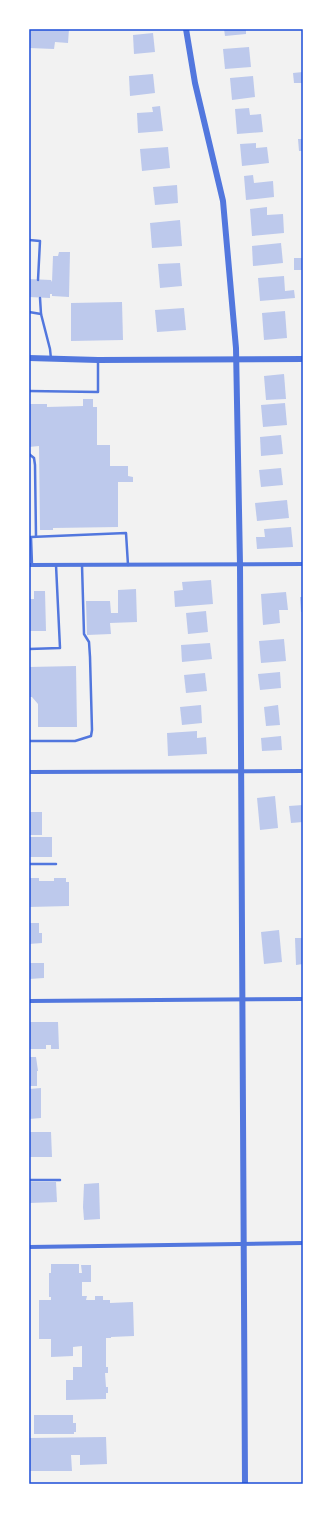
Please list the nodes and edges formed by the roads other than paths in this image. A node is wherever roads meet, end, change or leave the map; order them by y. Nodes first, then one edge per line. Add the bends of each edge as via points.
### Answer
1 (186, 29) edge
2 (29, 240) edge
3 (38, 280) dead end
4 (40, 298) dead end
5 (29, 312) edge
6 (41, 314) junction
7 (29, 358) edge
8 (51, 359) junction
9 (303, 359) edge
10 (98, 360) junction
11 (236, 360) junction
12 (29, 391) edge
13 (29, 454) edge
14 (36, 536) junction
15 (30, 537) edge
16 (303, 564) edge
17 (30, 565) edge
18 (56, 565) junction
19 (82, 565) junction
20 (128, 565) junction
21 (240, 565) junction
22 (29, 649) edge
23 (29, 741) edge
24 (303, 770) edge
25 (241, 771) junction
26 (29, 772) edge
27 (29, 864) edge
28 (56, 864) dead end
29 (242, 999) junction
30 (303, 999) edge
31 (29, 1002) edge
32 (29, 1180) edge
33 (60, 1180) dead end
34 (243, 1243) junction
35 (303, 1243) edge
36 (29, 1247) edge
37 (245, 1484) edge

1 - 11 street via 195,83 223,201
2 - 3 lane via 40,240
4 - 6 lane
5 - 6 lane
6 - 8 lane
7 - 8 street
8 - 10 street
9 - 11 street
10 - 11 street
10 - 12 lane via 98,392
11 - 21 street
13 - 14 lane via 34,458 35,465
14 - 15 lane
14 - 20 lane via 126,533
15 - 17 lane
16 - 21 street
17 - 18 street
18 - 19 street
18 - 22 lane via 60,648
19 - 20 street
19 - 23 lane via 84,634 89,642 90,657 91,736 75,741
20 - 21 street
21 - 25 street
24 - 25 street
25 - 26 street
25 - 29 street
27 - 28 lane
29 - 30 street
29 - 31 street
29 - 34 street
32 - 33 lane
34 - 35 street
34 - 36 street
34 - 37 street

